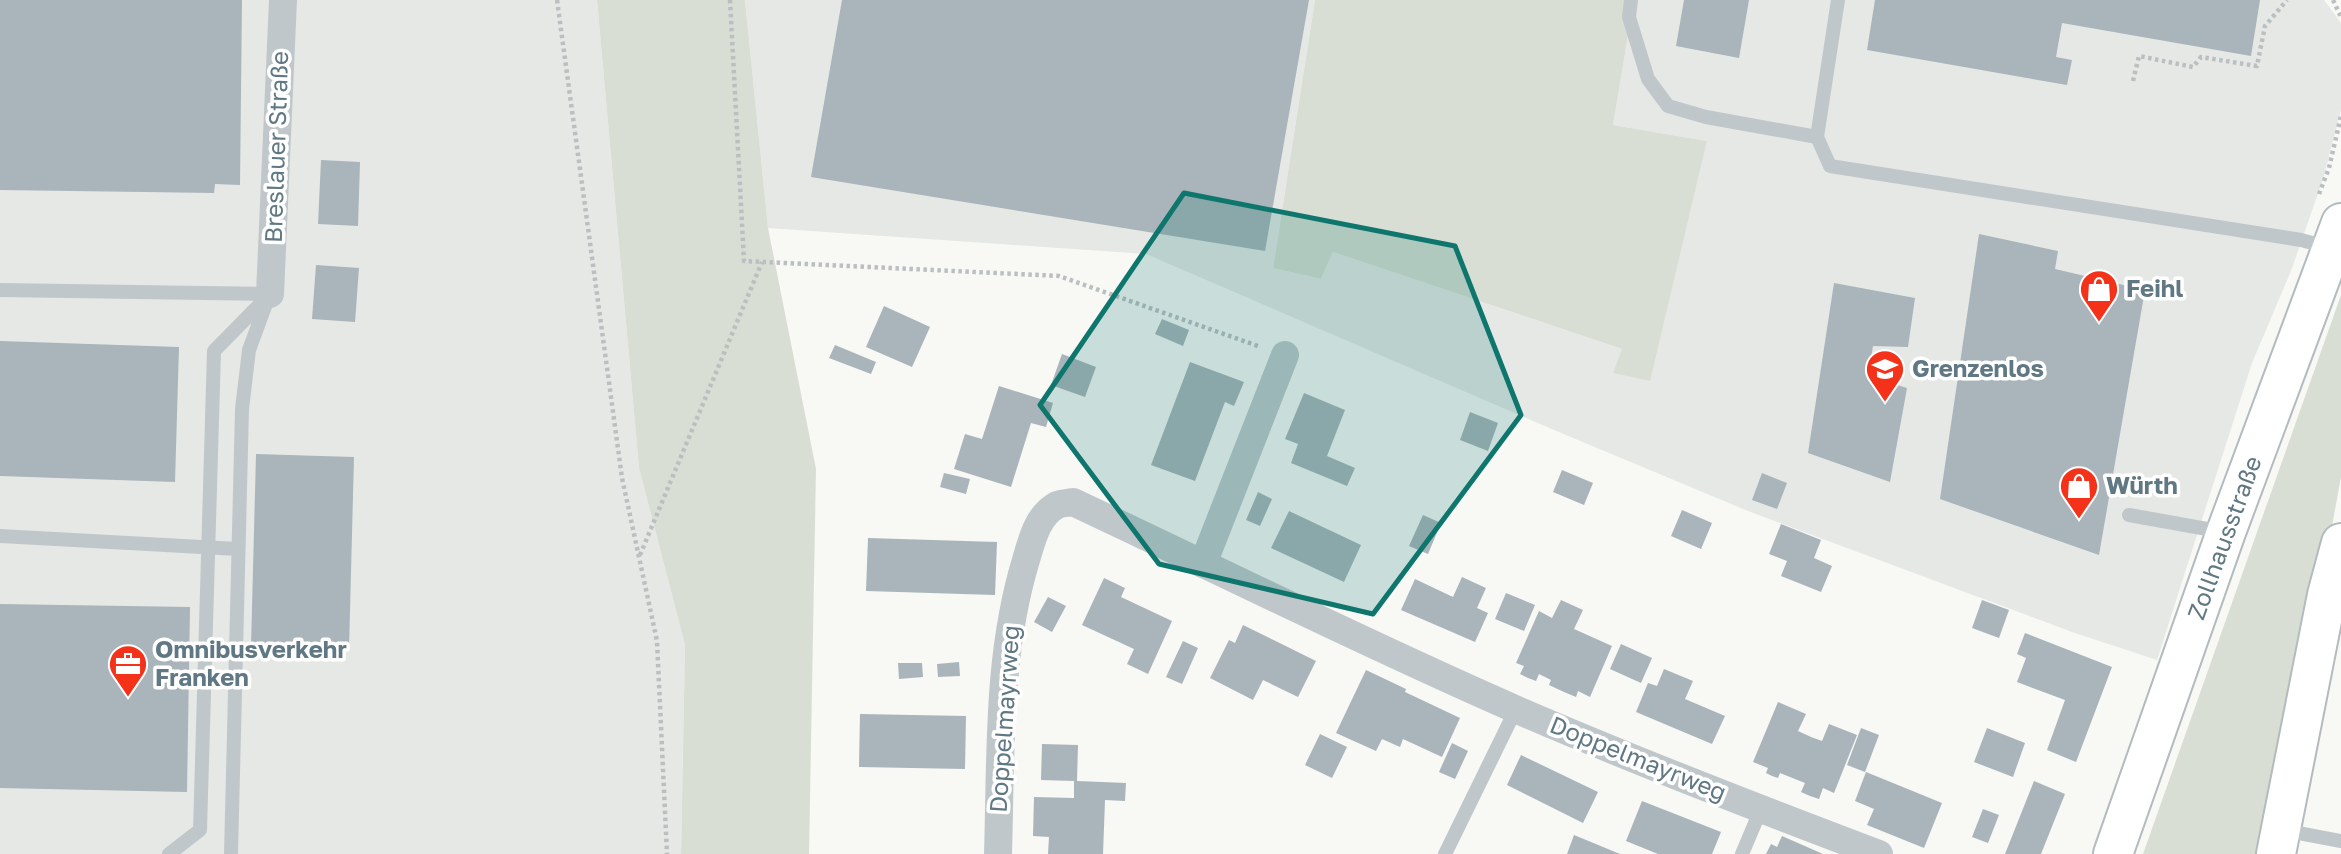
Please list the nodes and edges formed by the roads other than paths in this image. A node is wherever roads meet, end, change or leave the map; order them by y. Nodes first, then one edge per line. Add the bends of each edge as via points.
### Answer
1 (283, 0) edge
2 (1631, 0) edge
3 (1838, 0) edge
4 (1817, 137) junction
5 (2337, 236) edge
6 (0, 290) edge
7 (270, 294) junction
8 (1285, 355) road end
9 (2129, 515) dead end
10 (2227, 533) junction
11 (0, 536) edge
12 (2341, 543) edge
13 (208, 547) junction
14 (238, 549) junction
15 (1203, 564) junction
16 (1516, 709) junction
17 (1761, 809) junction
18 (2341, 841) edge
19 (2279, 842) edge
20 (169, 854) edge
21 (231, 854) edge
22 (998, 854) edge
23 (1445, 854) edge
24 (1742, 854) edge
25 (1880, 854) edge
26 (2113, 854) edge

1 - 7 street, Breslauer Straße
2 - 4 lane via 1629,17 1648,79 1668,106
3 - 4 lane
4 - 5 lane via 1830,166 2301,240
5 - 10 main road, Zollhausstraße
6 - 7 lane
7 - 13 lane via 214,351
7 - 14 lane via 249,350 242,409
8 - 15 street
9 - 10 lane
10 - 26 main road, Zollhausstraße
11 - 13 lane
12 - 19 main road
13 - 14 lane
13 - 20 lane via 200,830
14 - 21 lane
15 - 16 street, Doppelmayrweg
15 - 22 street, Doppelmayrweg via 1073,502 1058,504 1046,514 1035,530 1014,599 1003,675
16 - 17 street, Doppelmayrweg
16 - 23 lane
17 - 24 lane
17 - 25 street, Doppelmayrweg
18 - 19 lane

